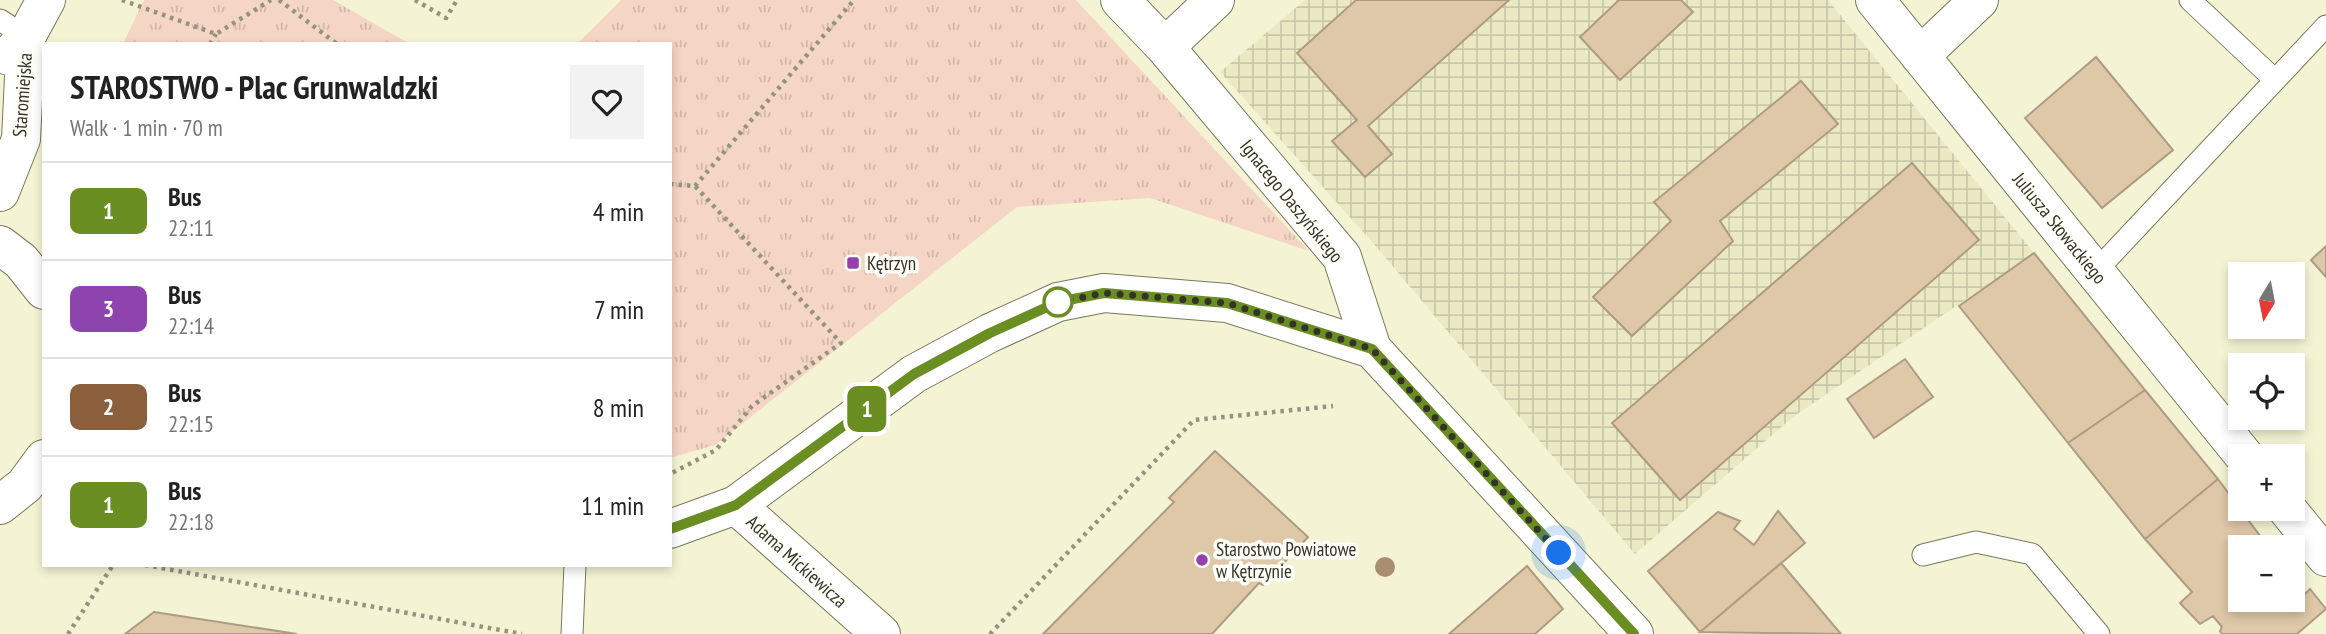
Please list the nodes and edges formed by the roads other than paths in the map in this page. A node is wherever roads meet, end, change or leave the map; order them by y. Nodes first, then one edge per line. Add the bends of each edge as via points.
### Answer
1 (46, 0) edge
2 (1120, 0) edge
3 (1215, 0) edge
4 (1875, 0) edge
5 (1979, 0) edge
6 (2190, 0) edge
7 (2326, 26) edge
8 (13, 29) edge
9 (1165, 47) junction
10 (1920, 56) junction
11 (0, 67) edge
12 (2275, 80) junction
13 (0, 192) edge
14 (0, 245) edge
15 (2095, 272) junction
16 (42, 287) edge
17 (1372, 349) junction
18 (2234, 444) edge
19 (736, 505) junction
20 (2297, 521) edge
21 (672, 528) edge
22 (1923, 555) dead end
23 (2326, 557) edge
24 (575, 567) edge
25 (572, 634) edge
26 (881, 634) edge
27 (1634, 634) edge
28 (2099, 634) edge

1 - 8 street, Staromiejska
2 - 9 street, Ignacego Daszyńskiego
3 - 9 street
4 - 10 street, Juliusza Słowackiego
5 - 10 street
6 - 12 lane
7 - 12 lane
8 - 11 street, Staromiejska
8 - 13 street, Staromiejska via 21,139
9 - 17 street, Ignacego Daszyńskiego via 1342,257
10 - 15 street, Juliusza Słowackiego
12 - 15 lane
14 - 16 street via 21,261
15 - 18 street, Juliusza Słowackiego
17 - 19 street via 1227,303 1104,293 1058,302 914,374
17 - 27 street, Ignacego Daszyńskiego
19 - 21 street, Adama Mickiewicza
19 - 26 street, Adama Mickiewicza
20 - 23 street
22 - 28 lane via 1976,542 2032,554
24 - 25 lane

